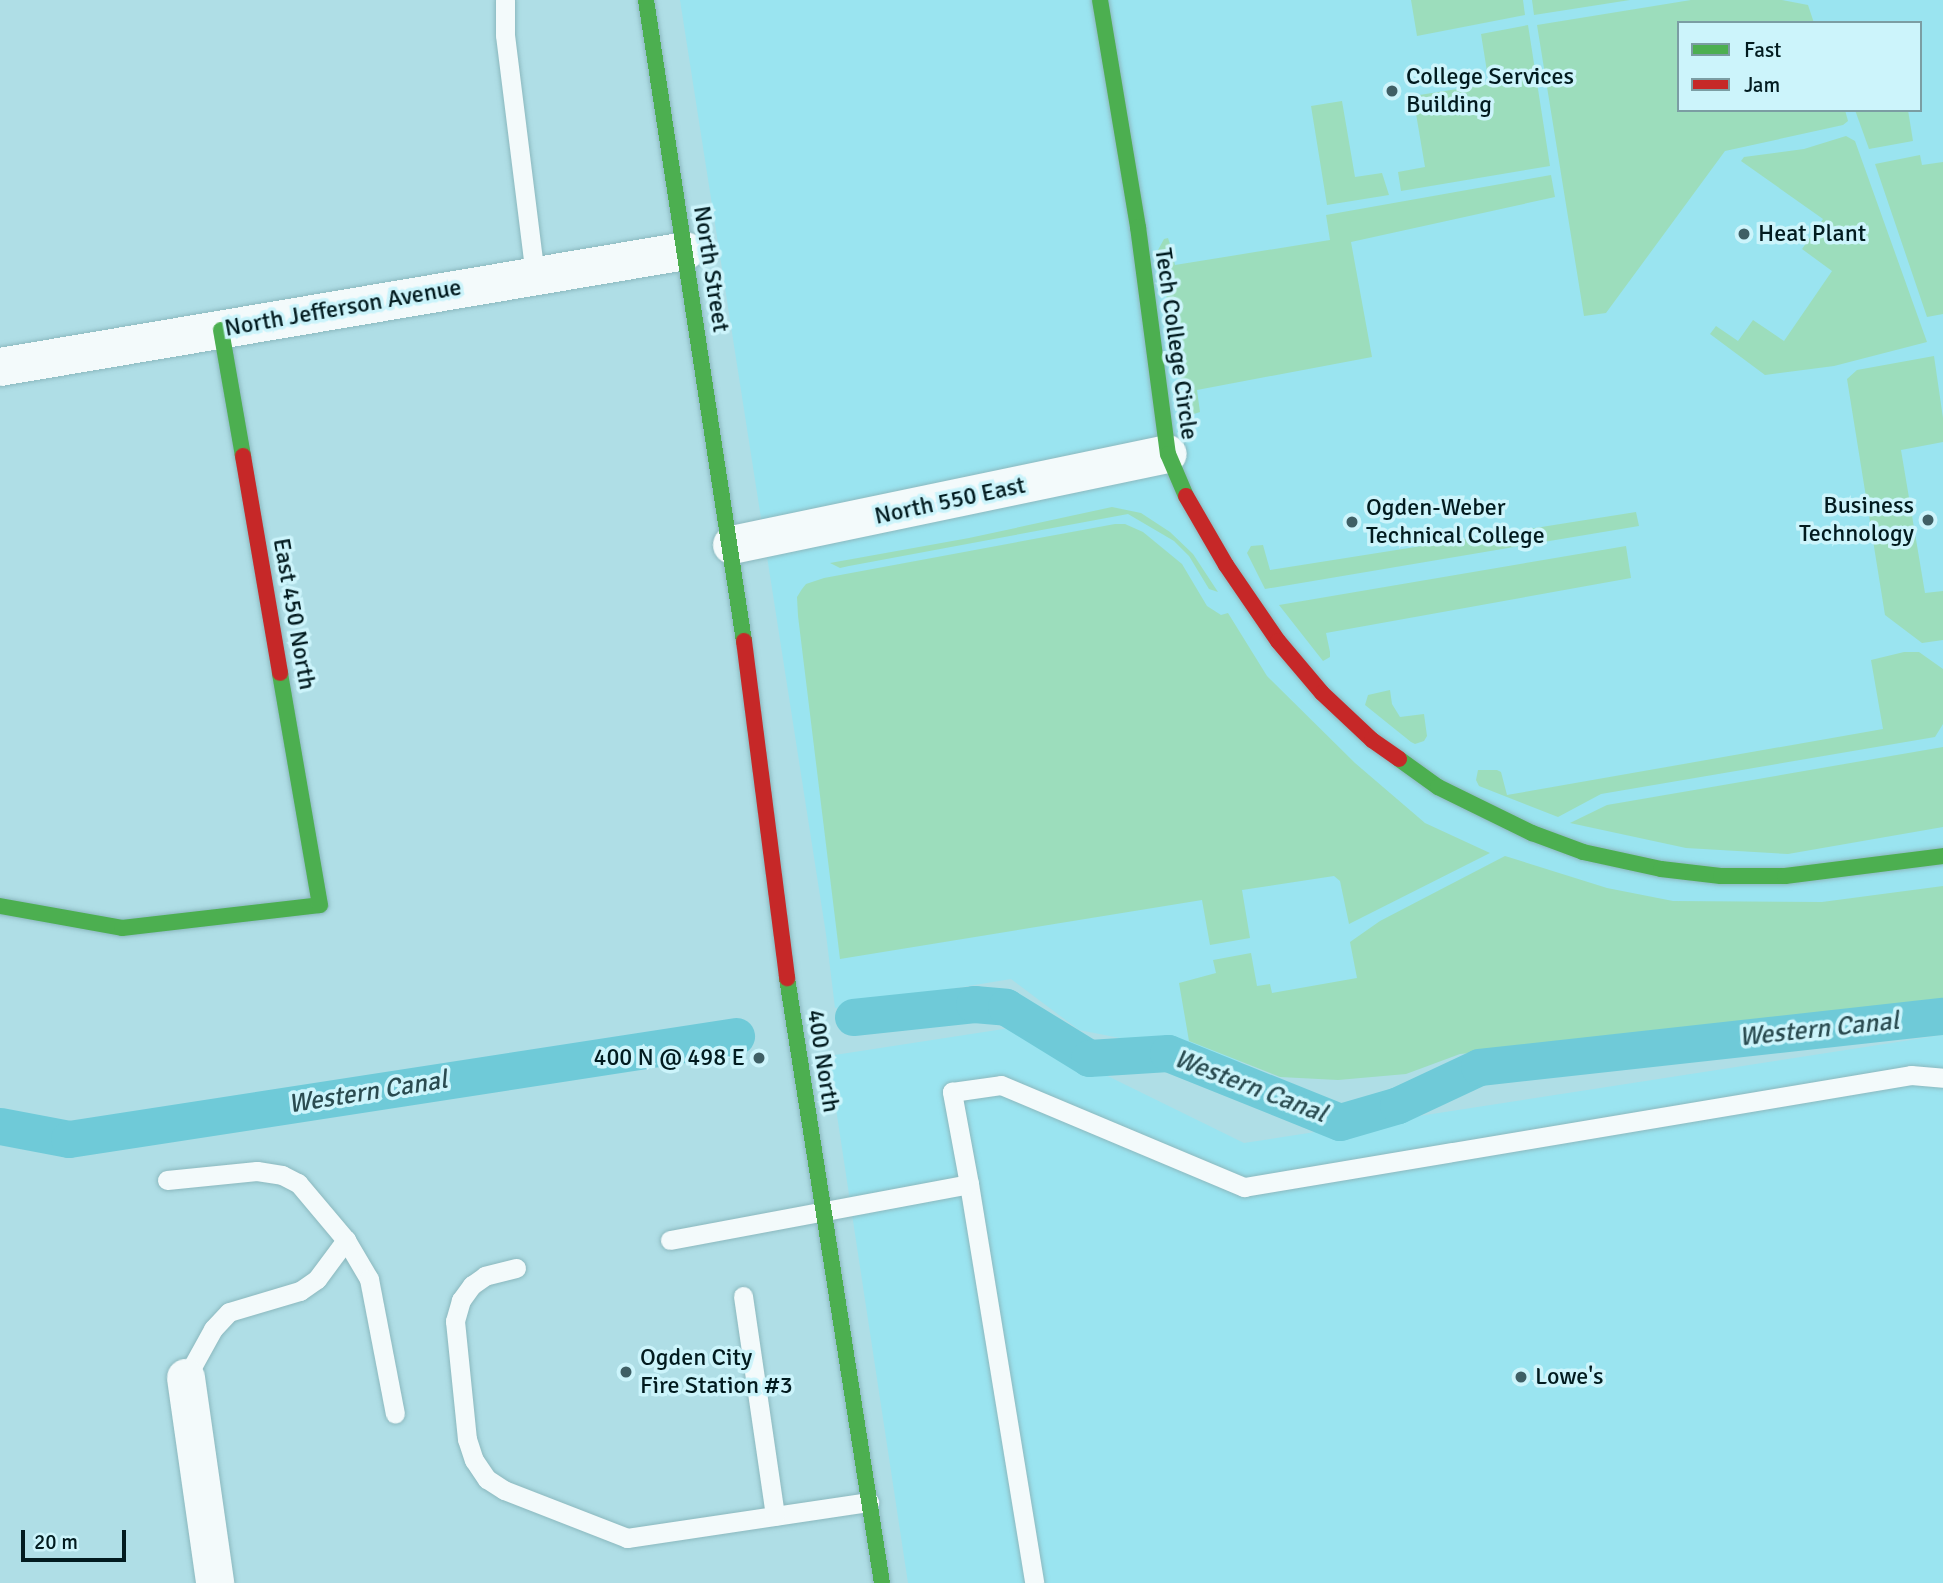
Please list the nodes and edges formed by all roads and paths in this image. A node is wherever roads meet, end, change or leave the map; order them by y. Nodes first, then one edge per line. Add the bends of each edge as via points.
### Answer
1 (505, 0) edge
2 (646, 0) edge
3 (1100, 0) edge
4 (685, 251) junction
5 (535, 275) junction
6 (221, 330) junction
7 (0, 367) edge
8 (1168, 454) junction
9 (732, 545) junction
10 (1943, 856) edge
11 (0, 906) edge
12 (1943, 1079) edge
13 (167, 1180) dead end
14 (969, 1184) junction
15 (824, 1212) junction
16 (346, 1240) junction
17 (670, 1240) dead end
18 (516, 1268) dead end
19 (743, 1296) dead end
20 (186, 1378) joint
21 (395, 1414) dead end
22 (869, 1502) junction
23 (775, 1516) junction
24 (215, 1583) edge
25 (882, 1583) edge
26 (1034, 1583) edge

1 - 5 lane via 505,35
2 - 4 street, North Street
3 - 8 street, Tech College Circle via 1138,227
4 - 5 street, North Jefferson Avenue
4 - 9 street, North Street
5 - 6 street, North Jefferson Avenue
6 - 7 street, North Jefferson Avenue
6 - 11 street, East 450 North via 320,905 122,928
8 - 9 street, North 550 East
8 - 10 street, Tech College Circle via 1205,532 1278,641 1372,740 1438,787 1558,843 1661,869 1721,876 1785,876
9 - 15 street, 400 North via 789,992
12 - 14 lane via 1911,1075 1244,1186 1001,1085 952,1092
13 - 16 lane via 257,1171 282,1175 298,1183
14 - 15 lane
14 - 26 lane
15 - 17 lane
15 - 22 street, 400 North
16 - 20 lane via 317,1279 300,1291 229,1312 213,1329
16 - 21 lane via 369,1279
18 - 23 lane via 485,1276 472,1285 461,1300 455,1321 467,1439 486,1479 627,1538
19 - 23 lane
20 - 24 street
22 - 23 lane
22 - 25 street, 400 North

